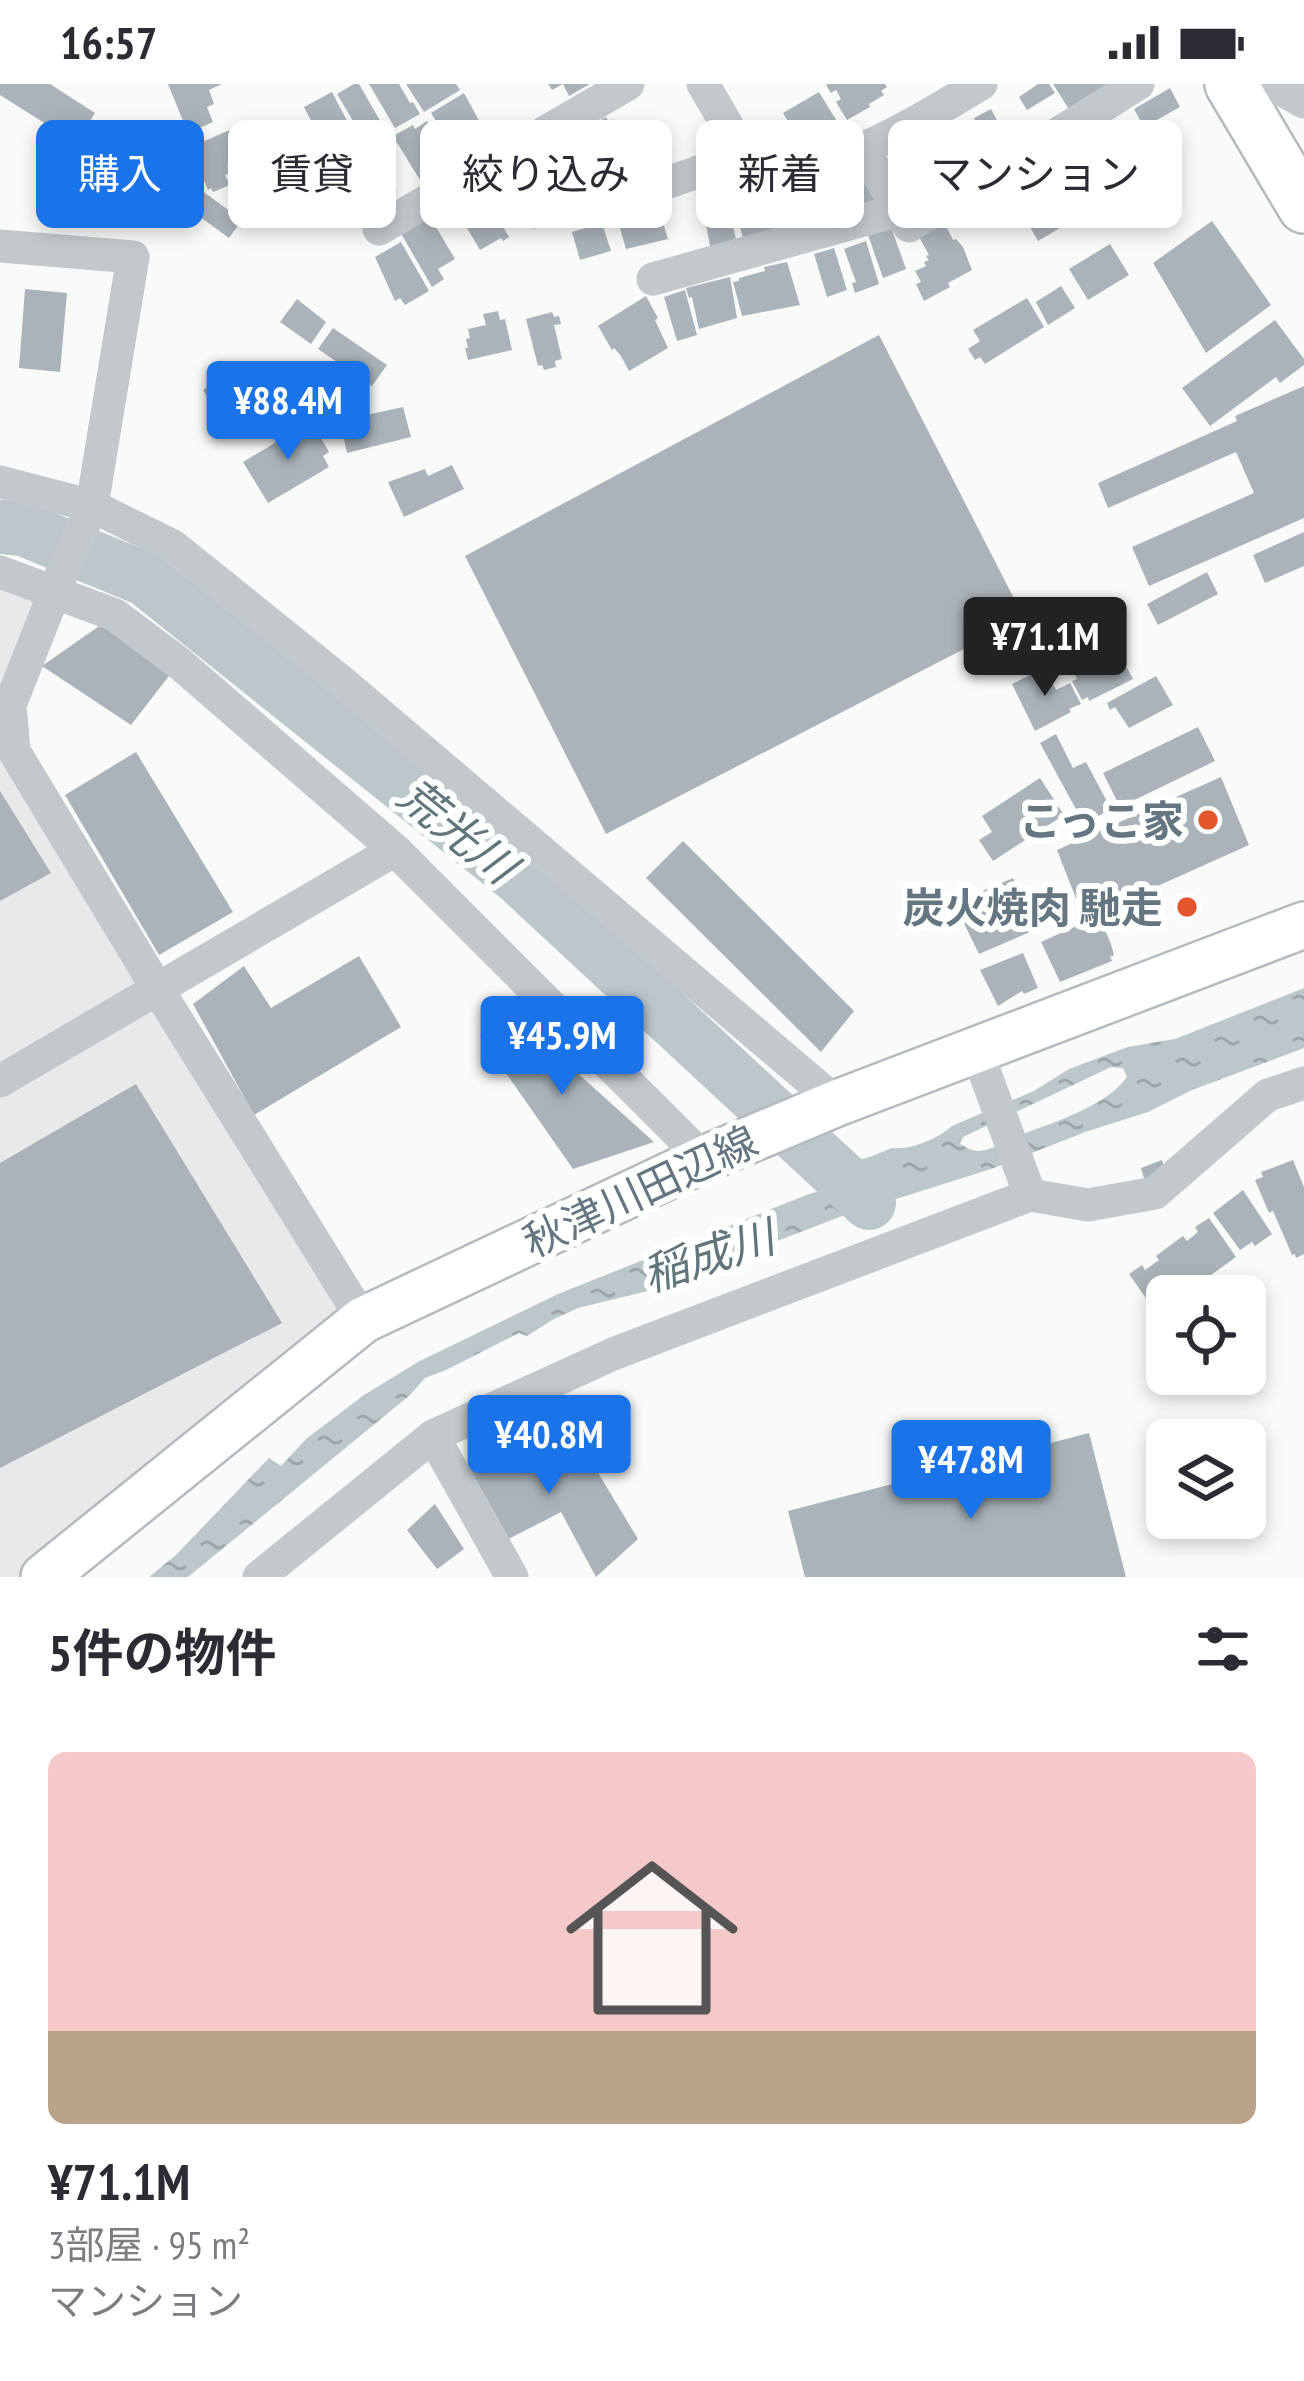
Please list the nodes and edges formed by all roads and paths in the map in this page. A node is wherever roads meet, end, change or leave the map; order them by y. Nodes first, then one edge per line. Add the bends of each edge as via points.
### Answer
1 (628, 84) edge
2 (703, 84) edge
3 (981, 84) edge
4 (1138, 84) edge
5 (1231, 84) edge
6 (1260, 84) edge
7 (1304, 102) edge
8 (724, 120) edge
9 (1080, 120) edge
10 (864, 146) edge
11 (864, 150) edge
12 (888, 192) edge
13 (1304, 207) edge
14 (888, 214) edge
15 (379, 229) dead end
16 (0, 246) edge
17 (653, 279) dead end
18 (0, 482) edge
19 (89, 513) junction
20 (0, 572) edge
21 (58, 582) junction
22 (395, 850) junction
23 (1304, 925) edge
24 (157, 988) junction
25 (982, 1066) junction
26 (0, 1081) edge
27 (1304, 1083) edge
28 (837, 1103) junction
29 (704, 1159) junction
30 (1030, 1195) junction
31 (363, 1320) junction
32 (433, 1436) junction
33 (44, 1577) edge
34 (259, 1577) edge
35 (512, 1577) edge

1 - 15 street
2 - 8 street
3 - 10 street
4 - 9 street
5 - 13 highway
6 - 7 street
11 - 12 street
14 - 17 street
16 - 19 street via 133,257
18 - 19 street
19 - 21 street
19 - 28 street via 172,546
20 - 21 street
21 - 22 street via 179,663
21 - 24 street via 10,705 14,751
22 - 24 street
22 - 29 street
23 - 25 main road, 秋津川田辺線
24 - 26 street
24 - 31 street
25 - 28 main road, 秋津川田辺線
25 - 30 street
27 - 30 street via 1268,1095 1155,1192 1088,1205
28 - 29 main road, 秋津川田辺線
29 - 31 main road, 秋津川田辺線
30 - 32 street via 613,1354
31 - 33 main road, 秋津川田辺線
32 - 34 street
32 - 35 street

